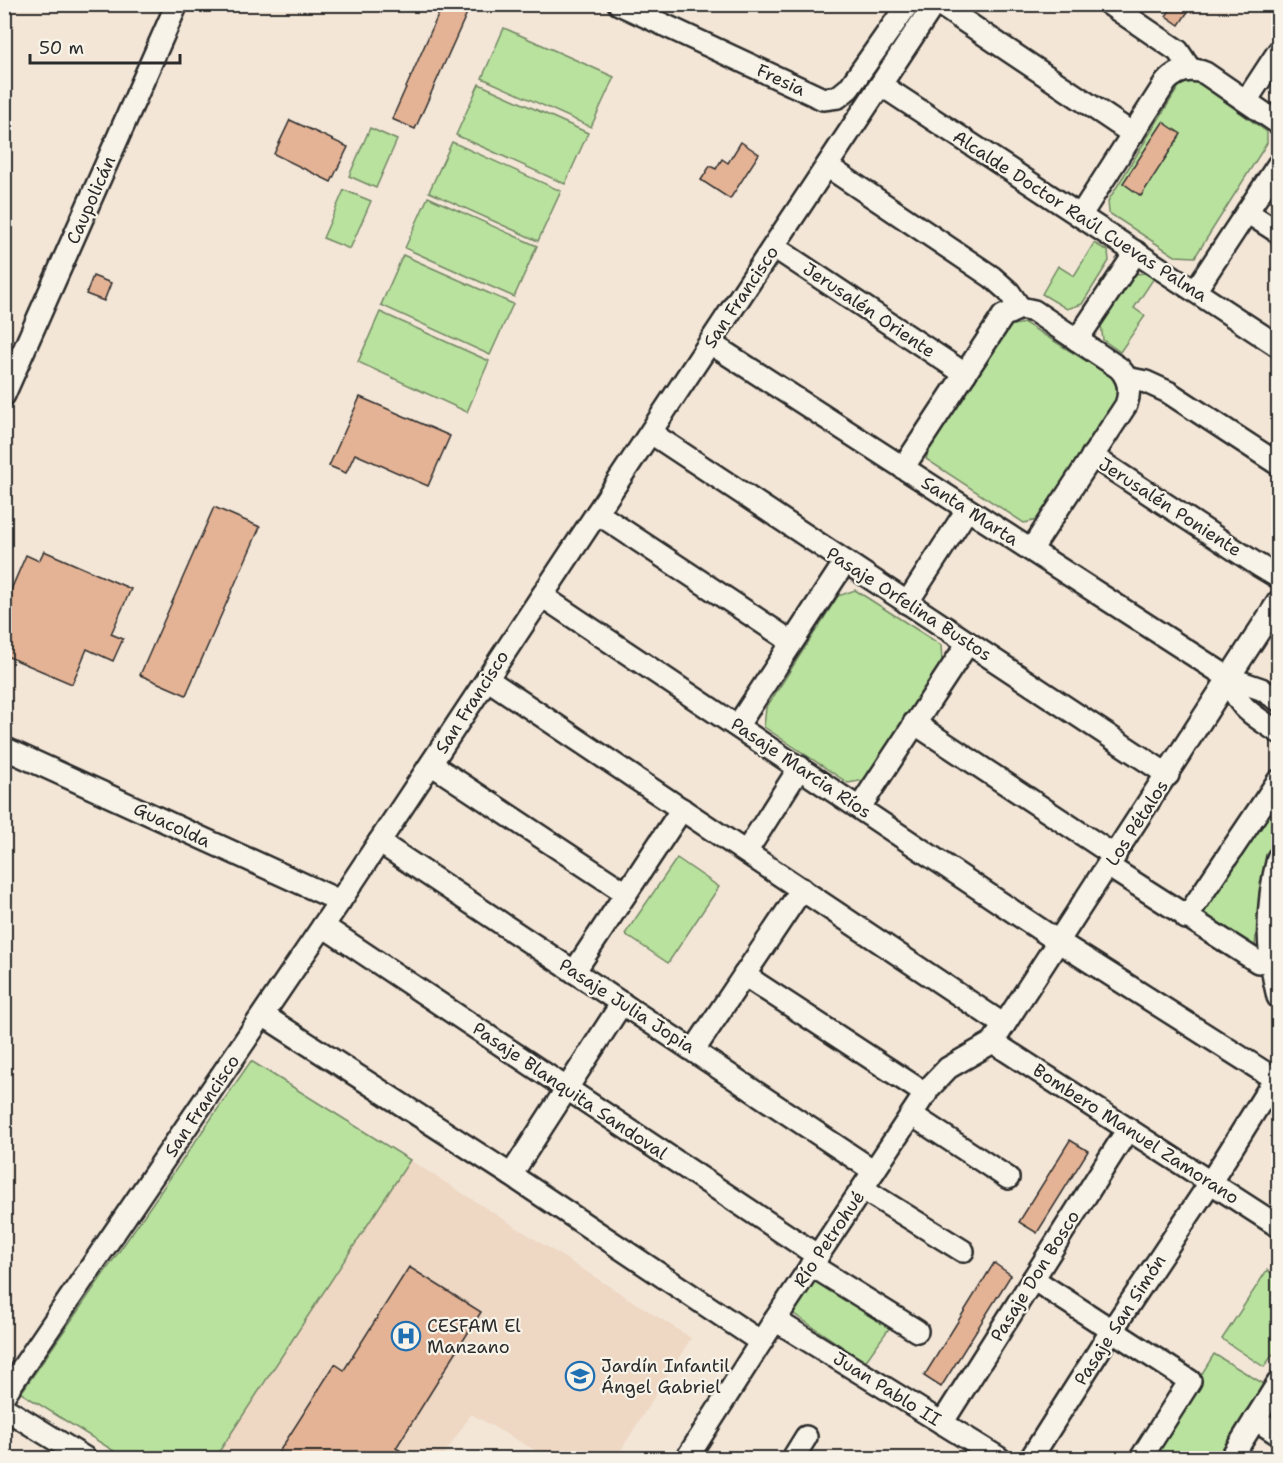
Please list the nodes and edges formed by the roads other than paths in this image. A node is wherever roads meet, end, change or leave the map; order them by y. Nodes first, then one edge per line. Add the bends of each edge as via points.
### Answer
1 (177, 4) edge
2 (619, 4) edge
3 (908, 4) edge
4 (934, 4) edge
5 (939, 4) edge
6 (1109, 4) edge
7 (1278, 52) edge
8 (1190, 69) junction
9 (881, 85) junction
10 (1246, 101) junction
11 (1278, 123) edge
12 (1133, 134) junction
13 (1278, 165) edge
14 (827, 166) junction
15 (1247, 212) junction
16 (1080, 216) junction
17 (1278, 232) edge
18 (774, 247) junction
19 (1136, 252) junction
20 (1195, 291) junction
21 (1020, 308) junction
22 (1077, 340) junction
23 (710, 343) junction
24 (1278, 346) edge
25 (965, 374) junction
26 (1126, 378) junction
27 (4, 395) edge
28 (651, 433) junction
29 (1092, 456) junction
30 (1278, 464) edge
31 (903, 468) junction
32 (967, 510) junction
33 (597, 513) junction
34 (1031, 550) junction
35 (845, 562) junction
36 (1278, 577) edge
37 (542, 596) junction
38 (1278, 602) edge
39 (908, 603) junction
40 (792, 642) junction
41 (968, 643) junction
42 (1229, 678) junction
43 (487, 679) junction
44 (1278, 700) edge
45 (914, 723) junction
46 (738, 725) junction
47 (1278, 732) edge
48 (4, 748) edge
49 (431, 764) junction
50 (800, 767) junction
51 (1168, 775) junction
52 (1278, 781) edge
53 (860, 807) junction
54 (682, 809) junction
55 (379, 842) junction
56 (746, 852) junction
57 (1278, 858) edge
58 (1112, 861) junction
59 (802, 889) junction
60 (626, 893) junction
61 (340, 901) junction
62 (1186, 918) junction
63 (323, 926) junction
64 (1059, 942) junction
65 (1270, 960) junction
66 (574, 972) junction
67 (744, 975) junction
68 (1278, 997) edge
69 (622, 1003) junction
70 (263, 1015) junction
71 (999, 1034) junction
72 (694, 1050) junction
73 (1277, 1077) edge
74 (567, 1088) junction
75 (926, 1094) junction
76 (912, 1115) junction
77 (1128, 1129) junction
78 (511, 1175) junction
79 (1008, 1178) dead end
80 (869, 1180) junction
81 (1210, 1183) junction
82 (1278, 1226) edge
83 (963, 1251) dead end
84 (815, 1261) junction
85 (1033, 1279) junction
86 (775, 1320) junction
87 (1112, 1330) junction
88 (917, 1331) dead end
89 (761, 1342) junction
90 (1278, 1383) edge
91 (4, 1395) edge
92 (4, 1408) edge
93 (1255, 1419) junction
94 (942, 1424) junction
95 (1278, 1434) edge
96 (806, 1437) dead end
97 (86, 1458) edge
98 (687, 1458) edge
99 (793, 1458) edge
100 (999, 1458) edge
101 (1031, 1458) edge
102 (1141, 1458) edge
103 (1231, 1458) edge

1 - 27 street, Caupolicán
2 - 3 street, Fresia via 823,99 838,97 849,88
4 - 9 street, San Francisco
5 - 12 street
6 - 8 street via 1178,51
7 - 10 street
8 - 10 street via 1205,73
8 - 12 street via 1171,77
9 - 14 street, San Francisco
9 - 16 street, Alcalde Doctor Raúl Cuevas Palma
10 - 11 street
12 - 16 street
13 - 15 street
14 - 18 street, San Francisco
14 - 21 street via 992,277 1010,292
15 - 17 street
15 - 20 street
16 - 19 street, Alcalde Doctor Raúl Cuevas Palma
18 - 23 street, San Francisco
18 - 25 street, Jerusalén Oriente
19 - 20 street, Alcalde Doctor Raúl Cuevas Palma
19 - 22 street
20 - 24 street, Alcalde Doctor Raúl Cuevas Palma
21 - 22 street via 1034,312
21 - 25 street via 1003,316
22 - 26 street via 1119,368
23 - 28 street, San Francisco
23 - 31 street, Santa Marta
25 - 31 street
26 - 29 street via 1126,405
26 - 30 street via 1168,392
28 - 33 street, San Francisco
28 - 35 street, Pasaje Orfelina Bustos
29 - 34 street
29 - 36 street, Jerusalén Poniente
31 - 32 street, Santa Marta
32 - 34 street, Santa Marta
32 - 39 street
33 - 37 street, San Francisco
33 - 40 street
34 - 42 street, Santa Marta
35 - 39 street, Pasaje Orfelina Bustos
35 - 40 street
37 - 43 street, San Francisco
37 - 46 street, Pasaje Marcia Ríos
38 - 42 street, Los Pétalos
39 - 41 street, Pasaje Orfelina Bustos
40 - 46 street
41 - 45 street
41 - 51 street, Pasaje Orfelina Bustos
42 - 44 street, Santa Marta via 1261,689
42 - 47 street via 1237,701
42 - 51 street, Los Pétalos
43 - 49 street, San Francisco
43 - 54 street, Bombero Manuel Zamorano
45 - 53 street
45 - 58 street
46 - 50 street, Pasaje Marcia Ríos
48 - 61 street, Guacolda
49 - 55 street, San Francisco
49 - 60 street
50 - 53 street, Pasaje Marcia Ríos
50 - 56 street
51 - 58 street, Los Pétalos
52 - 62 street
53 - 64 street, Pasaje Marcia Ríos
54 - 56 street, Bombero Manuel Zamorano
54 - 60 street
55 - 61 street, San Francisco
55 - 66 street, Pasaje Julia Jopia
56 - 59 street, Bombero Manuel Zamorano
57 - 65 street via 1268,923
58 - 62 street
58 - 64 street, Los Pétalos
59 - 67 street
59 - 71 street, Bombero Manuel Zamorano
60 - 66 street
61 - 63 street, San Francisco
62 - 65 street via 1258,963
63 - 70 street, San Francisco
63 - 74 street, Pasaje Blanquita Sandoval
64 - 71 street, Los Pétalos
64 - 73 street, Pasaje Marcia Ríos
65 - 68 street
66 - 69 street, Pasaje Julia Jopia
67 - 72 street
67 - 75 street
69 - 72 street, Pasaje Julia Jopia
69 - 74 street
70 - 78 street
70 - 91 street, San Francisco
71 - 75 street, Río Petrohué via 940,1074
71 - 77 street, Bombero Manuel Zamorano
72 - 80 street, Pasaje Julia Jopia
73 - 81 street, Pasaje San Simón
74 - 78 street
74 - 84 street, Pasaje Blanquita Sandoval
75 - 76 street, Río Petrohué
76 - 79 street
76 - 80 street, Río Petrohué
77 - 81 street, Bombero Manuel Zamorano
77 - 85 street, Pasaje Don Bosco
78 - 89 street
80 - 83 street, Pasaje Julia Jopia
80 - 84 street, Río Petrohué
81 - 82 street, Bombero Manuel Zamorano
81 - 87 street, Pasaje San Simón
84 - 86 street, Río Petrohué
84 - 88 street, Pasaje Blanquita Sandoval
85 - 87 street
85 - 94 street, Pasaje Don Bosco
86 - 89 street, Río Petrohué
86 - 94 street, Juan Pablo II
87 - 101 street, Pasaje San Simón
87 - 102 street via 1190,1381
89 - 98 street, Río Petrohué
90 - 93 street
92 - 97 street
93 - 95 street
93 - 103 street
94 - 100 street, Juan Pablo II
96 - 99 street

